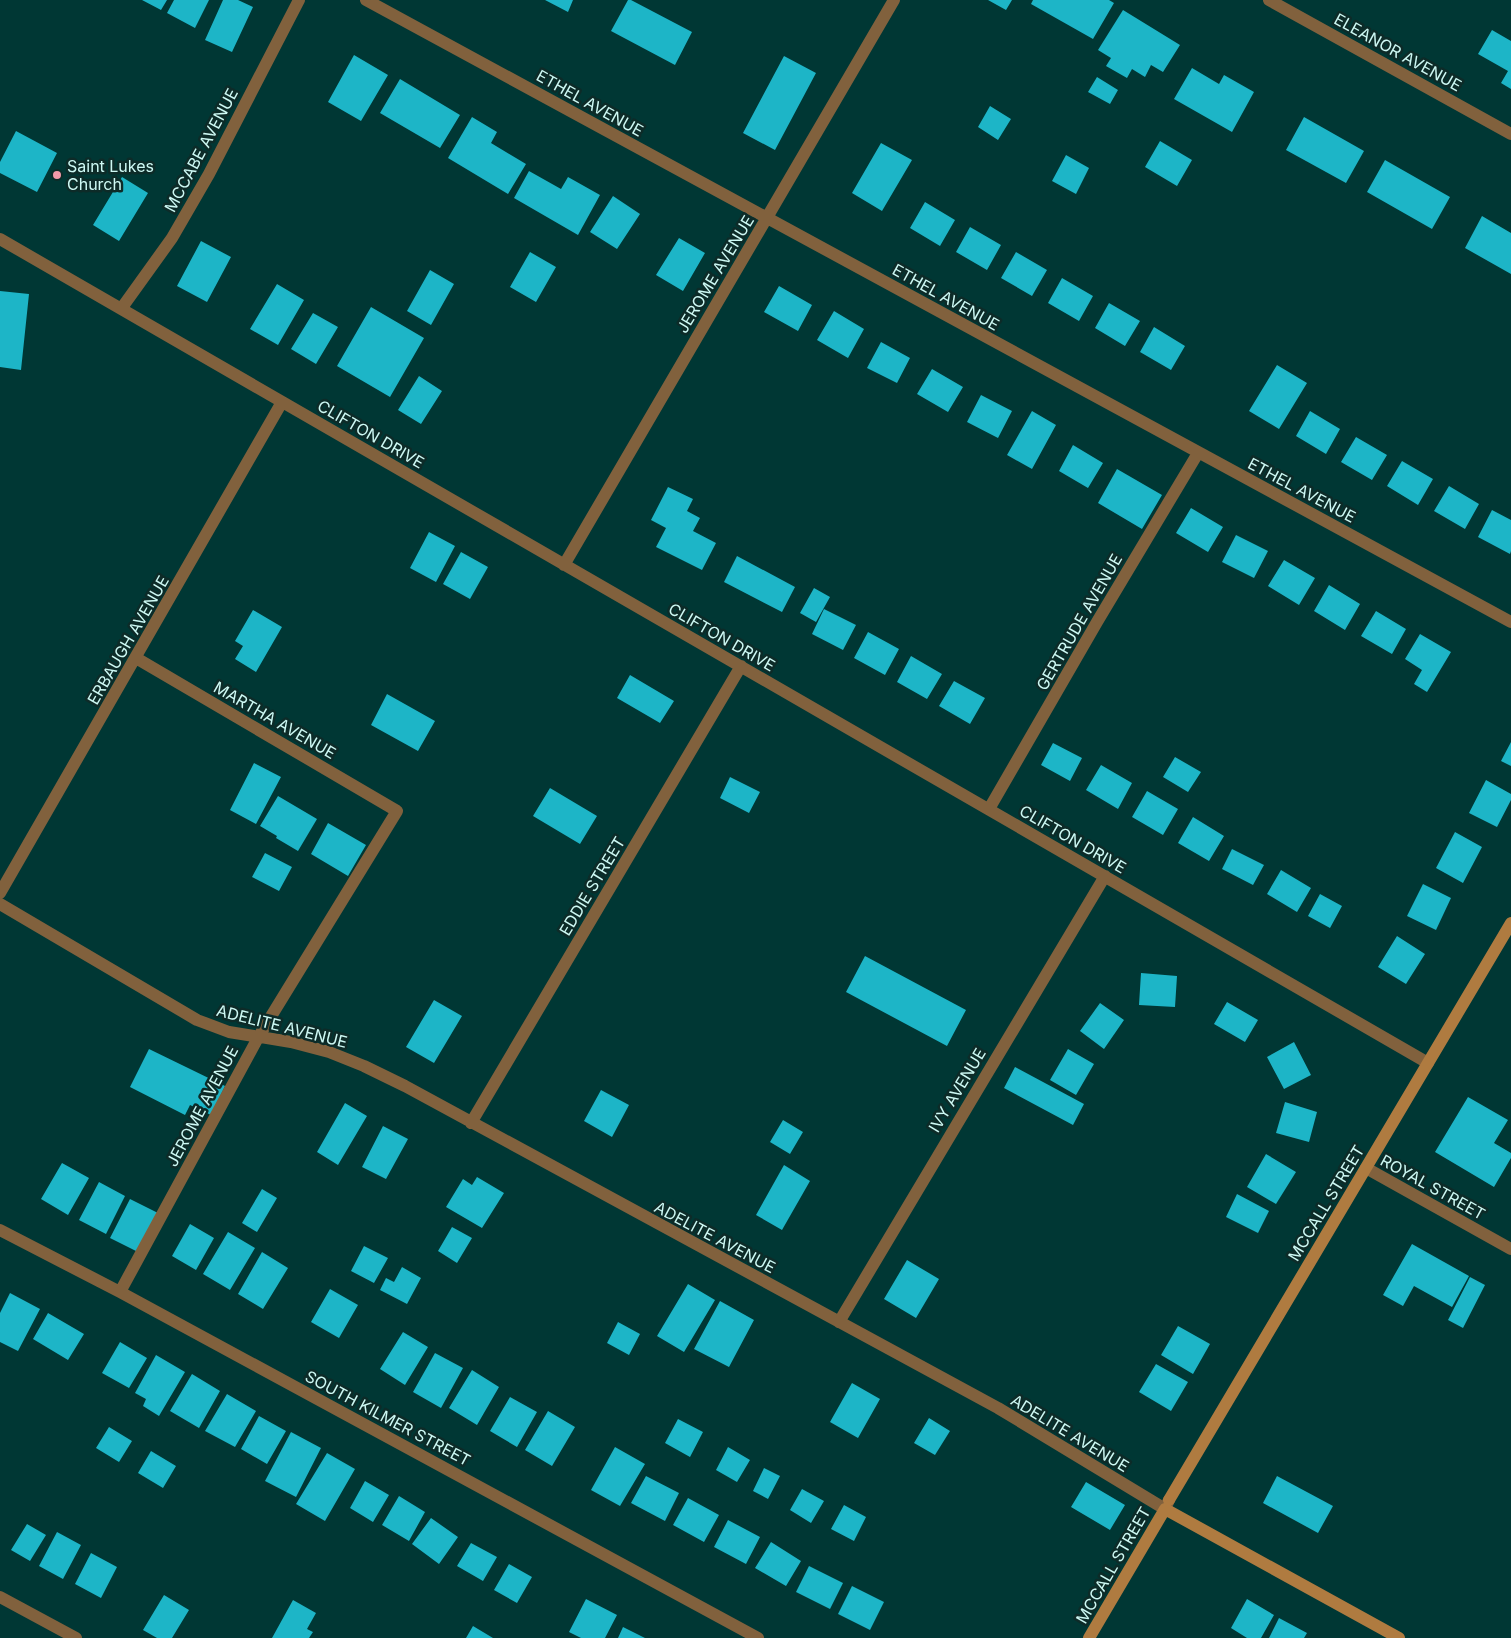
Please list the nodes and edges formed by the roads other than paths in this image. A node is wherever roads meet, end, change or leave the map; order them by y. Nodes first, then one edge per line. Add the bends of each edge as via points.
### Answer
1 (299, 0) edge
2 (366, 0) edge
3 (894, 0) edge
4 (1269, 0) edge
5 (1286, 4) edge
6 (1511, 134) edge
7 (768, 218) junction
8 (0, 239) edge
9 (121, 309) junction
10 (282, 402) junction
11 (1198, 453) junction
12 (564, 565) junction
13 (1511, 622) edge
14 (136, 658) junction
15 (741, 666) junction
16 (989, 809) junction
17 (397, 811) joint
18 (1105, 876) junction
19 (0, 893) edge
20 (0, 904) edge
21 (1511, 923) edge
22 (259, 1036) junction
23 (1428, 1063) junction
24 (471, 1123) junction
25 (1366, 1168) junction
26 (0, 1230) edge
27 (1511, 1249) edge
28 (120, 1292) junction
29 (839, 1322) junction
30 (1167, 1505) junction
31 (0, 1597) edge
32 (76, 1638) edge
33 (758, 1638) edge
34 (1089, 1638) edge
35 (1399, 1638) edge

1 - 9 street, MCCABE AVENUE via 186,214
2 - 7 street, ETHEL AVENUE
3 - 7 street, JEROME AVENUE
4 - 5 street, ELEANOR AVENUE
5 - 6 street, ELEANOR AVENUE
7 - 11 street, ETHEL AVENUE
7 - 12 street, JEROME AVENUE
8 - 9 street, CLIFTON DRIVE
9 - 10 street, CLIFTON DRIVE
10 - 12 street, CLIFTON DRIVE
10 - 14 street, ERBAUGH AVENUE
11 - 13 street, ETHEL AVENUE
11 - 16 street, GERTRUDE AVENUE
12 - 15 street, CLIFTON DRIVE
14 - 17 street, MARTHA AVENUE
14 - 19 street, ERBAUGH AVENUE
15 - 16 street, CLIFTON DRIVE
15 - 24 street, EDDIE STREET
16 - 18 street, CLIFTON DRIVE
17 - 22 street, JEROME AVENUE
18 - 23 street, CLIFTON DRIVE
18 - 29 street, IVY AVENUE
20 - 22 street, ADELITE AVENUE via 197,1020 230,1032
21 - 23 street, MCCALL STREET
22 - 24 street, ADELITE AVENUE via 328,1052 364,1066
22 - 28 street, JEROME AVENUE
23 - 25 street, MCCALL STREET
24 - 29 street, ADELITE AVENUE
25 - 27 street, ROYAL STREET
25 - 30 street, MCCALL STREET
26 - 28 street, SOUTH KILMER STREET
28 - 33 street, SOUTH KILMER STREET
29 - 30 street, ADELITE AVENUE
30 - 34 street, MCCALL STREET
30 - 35 street, ADELITE AVENUE
31 - 32 street

